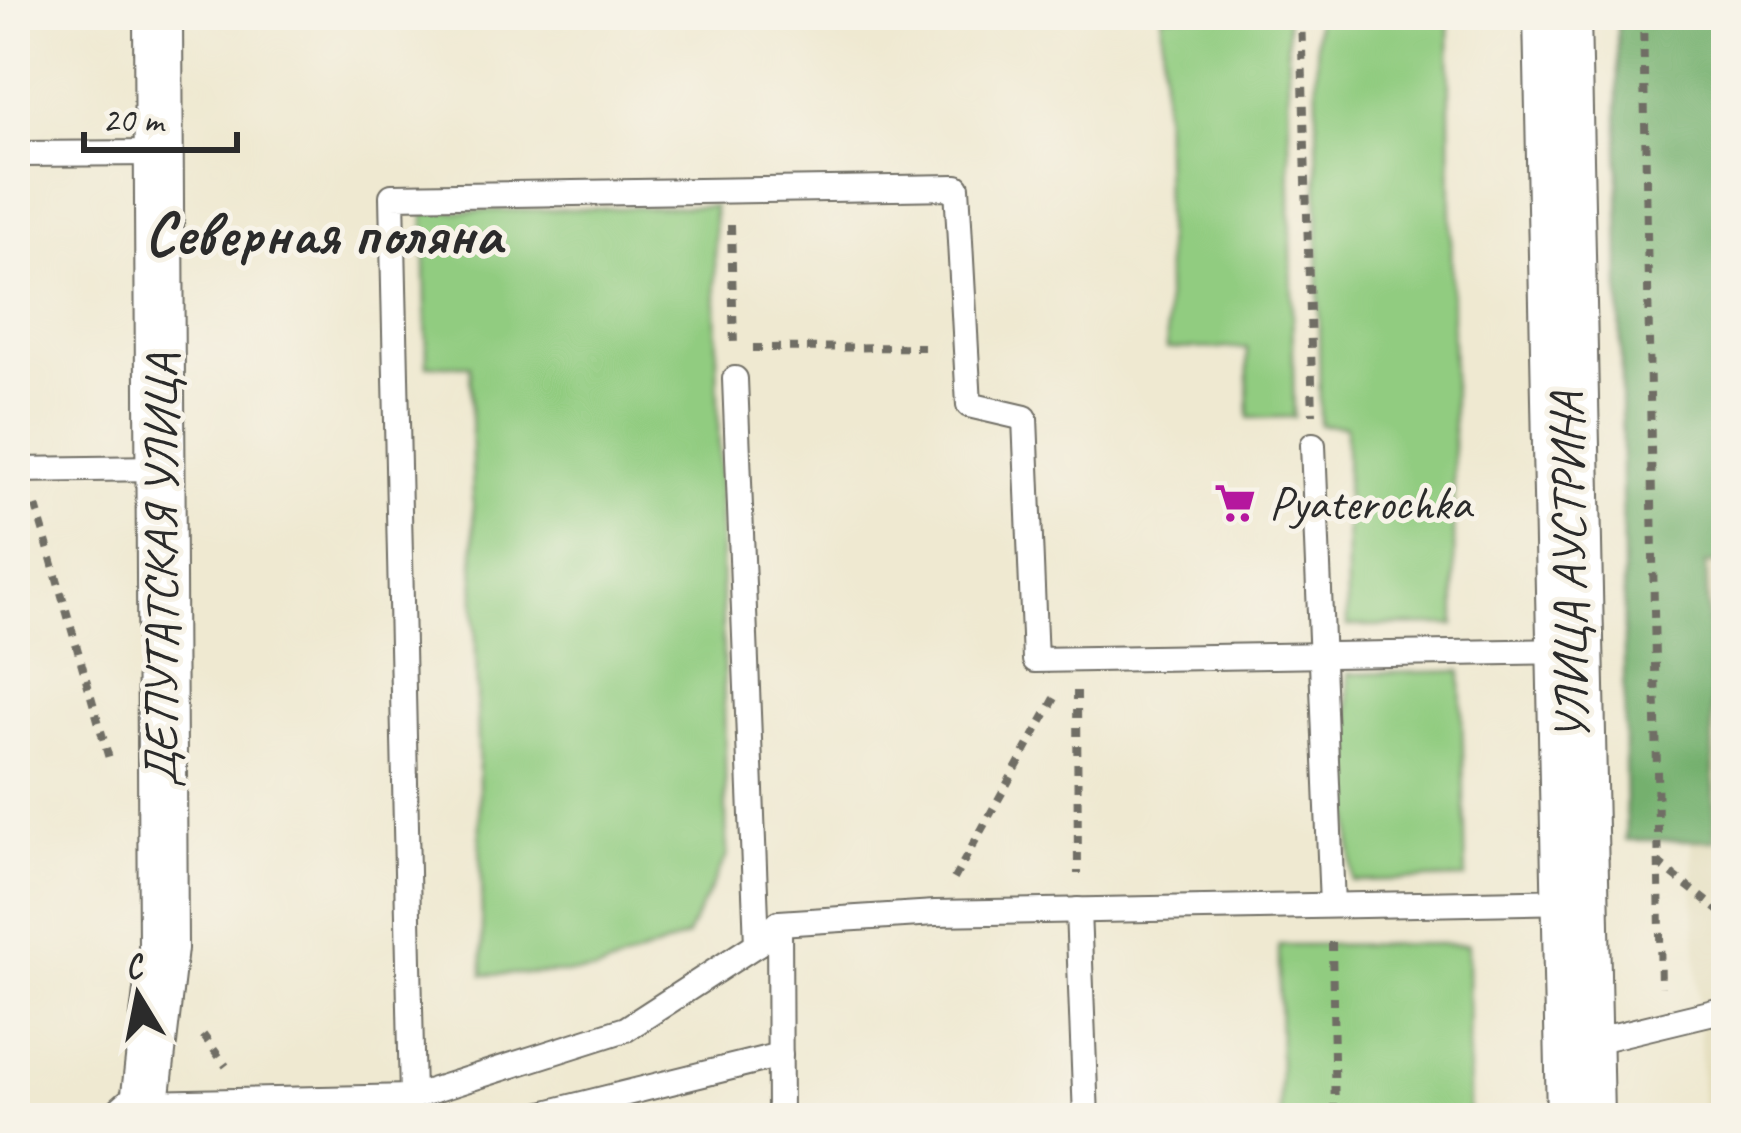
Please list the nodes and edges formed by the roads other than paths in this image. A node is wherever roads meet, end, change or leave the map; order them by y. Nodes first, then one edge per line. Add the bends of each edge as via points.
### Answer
1 (158, 15) edge
2 (1557, 15) edge
3 (159, 153) junction
4 (15, 154) edge
5 (735, 379) road end
6 (1313, 445) road end
7 (160, 469) junction
8 (20, 470) edge
9 (1570, 651) junction
10 (1323, 656) junction
11 (1576, 902) junction
12 (1332, 905) junction
13 (1078, 910) junction
14 (779, 922) junction
15 (758, 944) junction
16 (1726, 1009) edge
17 (1579, 1045) junction
18 (780, 1055) junction
19 (412, 1097) junction
20 (136, 1111) edge
21 (526, 1118) edge
22 (781, 1118) edge
23 (1086, 1118) edge
24 (1580, 1118) edge

1 - 3 street, ДЕПУТАТСКАЯ УЛИЦА
2 - 9 main road, УЛИЦА АУСТРИНА
3 - 4 lane
3 - 7 street, ДЕПУТАТСКАЯ УЛИЦА
5 - 15 lane
6 - 10 lane
7 - 8 lane
7 - 20 street, ДЕПУТАТСКАЯ УЛИЦА via 163,948
9 - 10 lane
9 - 11 main road, УЛИЦА АУСТРИНА
10 - 12 lane
10 - 19 lane via 1035,660 1025,418 969,405 957,187 392,196
11 - 12 lane
11 - 17 main road, УЛИЦА АУСТРИНА
12 - 13 lane
13 - 14 lane
13 - 23 lane
14 - 15 lane
14 - 18 lane
15 - 19 lane via 626,1029
16 - 17 lane
17 - 24 main road, УЛИЦА АУСТРИНА
18 - 21 lane
18 - 22 lane
19 - 20 lane

